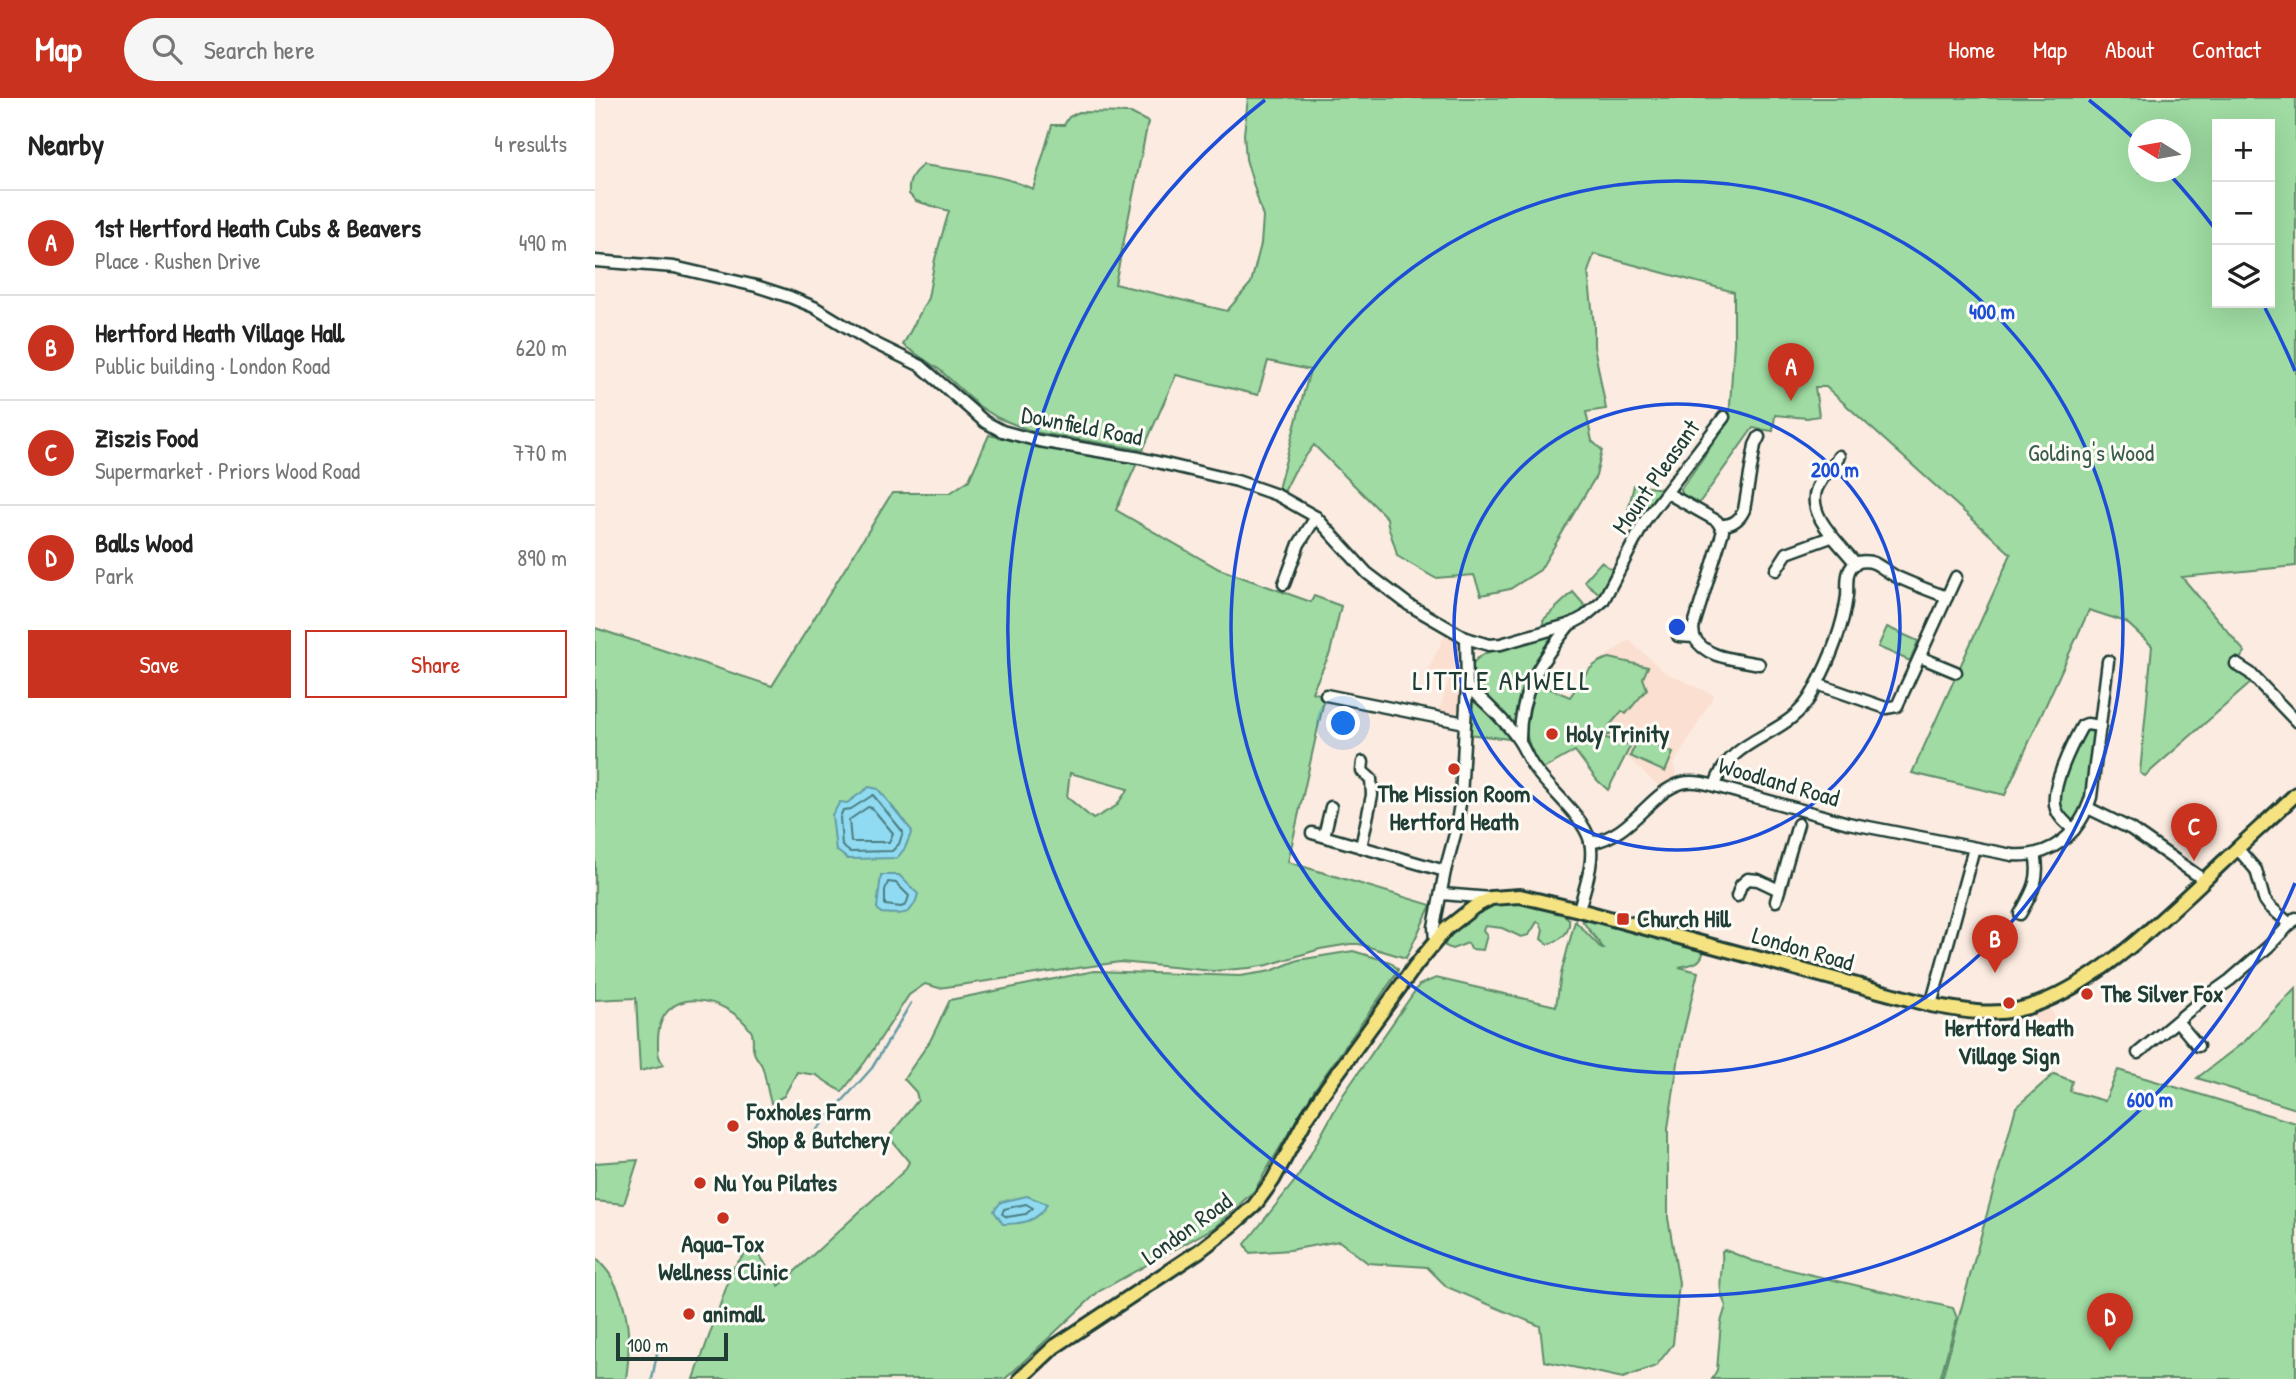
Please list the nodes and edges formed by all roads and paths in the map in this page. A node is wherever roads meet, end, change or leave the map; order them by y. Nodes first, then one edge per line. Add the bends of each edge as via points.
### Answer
1 (595, 261) edge
2 (1724, 417) dead end
3 (1759, 437) dead end
4 (1839, 456) dead end
5 (1667, 493) junction
6 (1316, 517) junction
7 (1721, 525) junction
8 (1831, 537) junction
9 (1856, 564) junction
10 (1776, 570) dead end
11 (1957, 576) dead end
12 (1285, 584) dead end
13 (1947, 597) junction
14 (1571, 624) junction
15 (1678, 636) dead end
16 (1694, 637) junction
17 (1466, 638) junction
18 (1481, 643) junction
19 (1920, 657) junction
20 (2108, 661) dead end
21 (1467, 662) junction
22 (1759, 664) dead end
23 (2236, 664) dead end
24 (1957, 672) dead end
25 (1817, 684) junction
26 (1467, 687) junction
27 (1327, 695) dead end
28 (2296, 721) edge
29 (1465, 723) junction
30 (2100, 726) junction
31 (1520, 743) junction
32 (1363, 762) dead end
33 (1715, 786) junction
34 (2296, 794) edge
35 (1784, 806) junction
36 (1331, 807) dead end
37 (2088, 808) junction
38 (1819, 816) junction
39 (1798, 824) junction
40 (2074, 830) junction
41 (1312, 833) dead end
42 (1324, 836) junction
43 (1590, 843) junction
44 (1361, 847) junction
45 (1974, 848) junction
46 (2237, 848) junction
47 (2035, 854) junction
48 (1445, 871) junction
49 (2204, 880) junction
50 (1779, 890) junction
51 (1442, 894) junction
52 (1737, 897) dead end
53 (1492, 898) junction
54 (1776, 901) dead end
55 (1579, 910) junction
56 (2020, 914) dead end
57 (2293, 921) edge
58 (1435, 941) junction
59 (1931, 1005) junction
60 (2177, 1021) junction
61 (2198, 1046) dead end
62 (2138, 1053) dead end
63 (1020, 1379) edge

1 - 6 street, Downfield Road via 674,267 790,297 921,366 985,422 1002,431 1237,481 1277,495
2 - 5 street, Mount Pleasant
3 - 7 street via 1744,510 1732,524
4 - 8 street via 1814,498
5 - 7 street
5 - 14 street, Mount Pleasant via 1642,526 1607,597
6 - 12 street via 1299,544
6 - 17 street, Downfield Road via 1367,573 1409,605
7 - 16 street via 1722,537
8 - 9 street
8 - 10 street via 1787,553
9 - 13 street via 1874,563
9 - 25 street via 1849,573 1838,631
11 - 13 street
13 - 19 street
14 - 18 street, Mount Pleasant via 1501,643
14 - 31 street, Mount Pleasant via 1529,685
15 - 16 street
16 - 22 street via 1707,651
17 - 18 street, Downfield Road
17 - 21 street
18 - 21 street
19 - 24 street
19 - 25 street via 1900,703 1892,708
20 - 30 street
21 - 26 street
23 - 28 street
25 - 33 street via 1807,703 1786,723 1732,754
26 - 29 street
26 - 31 street
27 - 29 street
29 - 48 street via 1461,798
30 - 37 street
30 - 40 street via 2084,724 2080,728 2055,789 2058,814
31 - 43 street via 1534,768 1580,822
32 - 44 street via 1372,795
33 - 35 street, Woodland Road
33 - 43 street, Woodland Road via 1695,782 1676,786 1617,834
34 - 46 main road, London Road
35 - 38 street, Woodland Road
35 - 39 street
36 - 42 street
37 - 40 street
37 - 49 street via 2131,829
38 - 39 street
38 - 45 street, Woodland Road
39 - 50 street
40 - 47 street via 2058,845
41 - 42 street
42 - 44 street
43 - 55 street
44 - 48 street
45 - 47 street, Woodland Road
45 - 59 street
46 - 49 main road, London Road
46 - 57 street via 2256,870 2269,906
47 - 56 street via 2036,884
48 - 51 street
49 - 59 main road, London Road via 2142,936 2062,993 2003,1012
50 - 52 street via 1751,879 1743,882
50 - 54 street
51 - 53 street
51 - 58 street
53 - 55 main road, London Road via 1520,896
53 - 58 main road, London Road via 1459,918
55 - 59 main road, London Road
57 - 60 street via 2230,981
58 - 63 main road, London Road via 1318,1102 1254,1206 1199,1251 1055,1347
60 - 61 street
60 - 62 street

